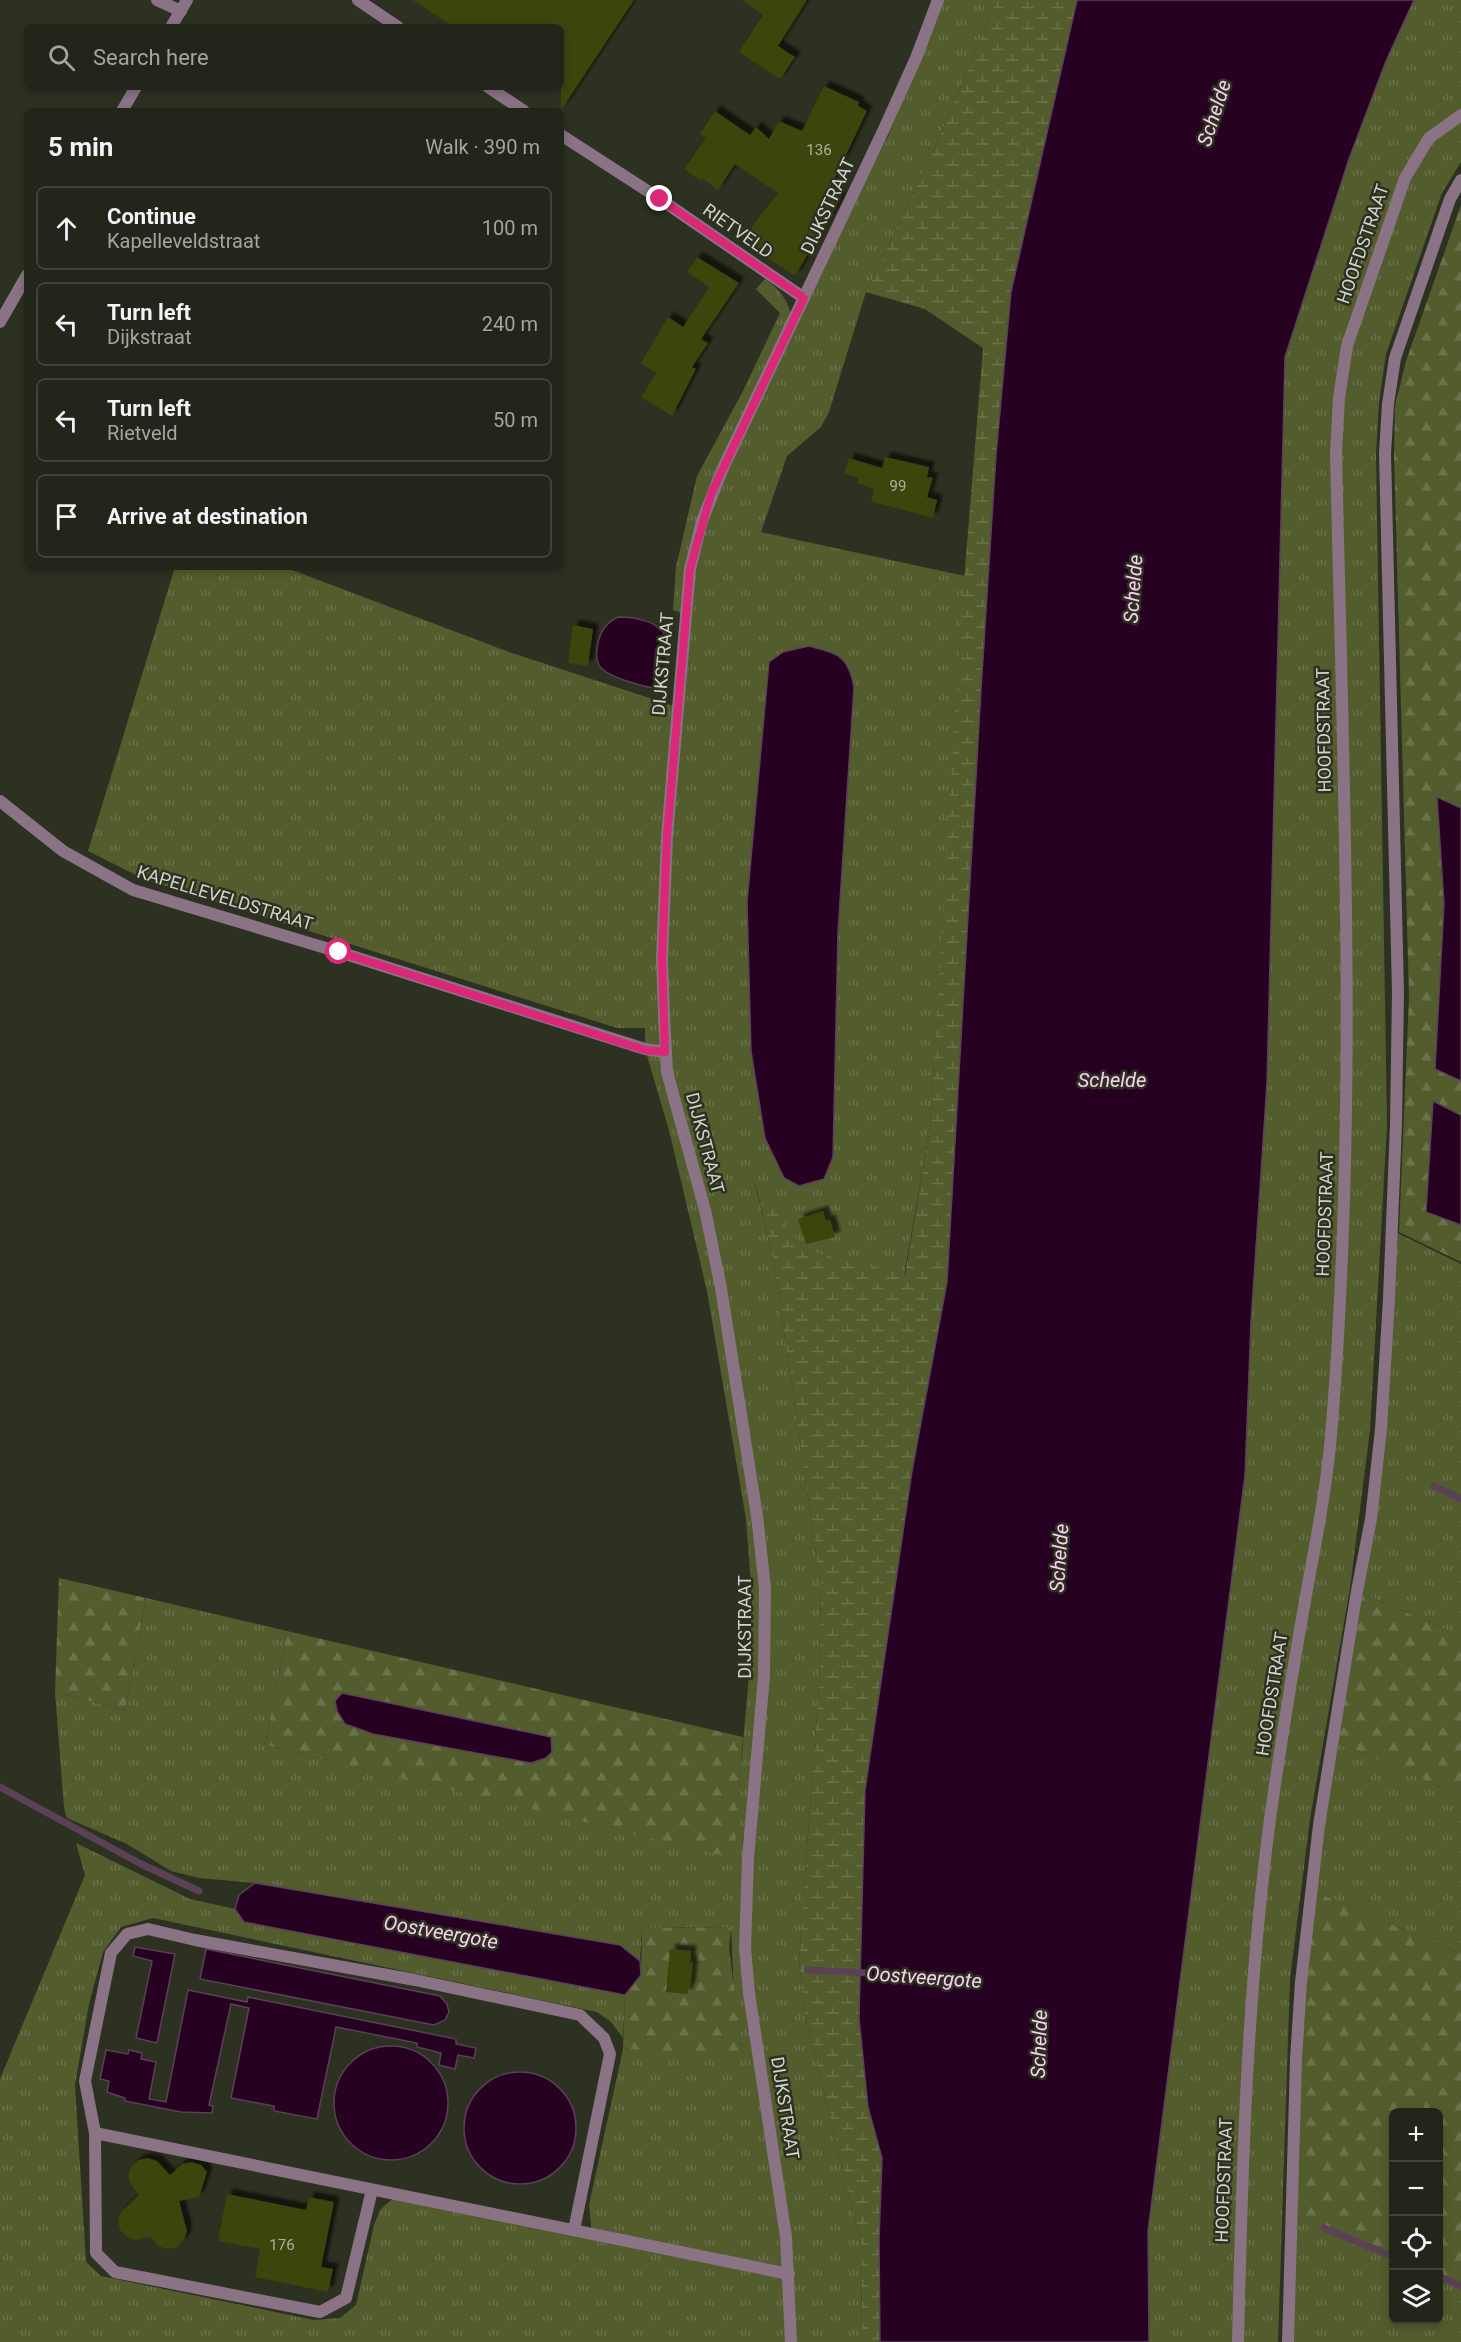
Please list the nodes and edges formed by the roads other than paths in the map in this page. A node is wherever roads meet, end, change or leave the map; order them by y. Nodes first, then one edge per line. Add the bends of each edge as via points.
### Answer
1 (157, 0) edge
2 (358, 0) edge
3 (938, 0) edge
4 (184, 5) edge
5 (173, 24) edge
6 (394, 24) edge
7 (134, 90) edge
8 (492, 90) edge
9 (125, 108) edge
10 (520, 108) edge
11 (1461, 115) edge
12 (564, 137) edge
13 (1461, 180) edge
14 (24, 280) edge
15 (804, 298) junction
16 (0, 322) edge
17 (0, 801) edge
18 (665, 1052) junction
19 (95, 2133) junction
20 (372, 2190) junction
21 (574, 2230) junction
22 (789, 2274) junction
23 (791, 2342) edge
24 (1238, 2342) edge
25 (1288, 2342) edge

1 - 4 street
2 - 6 street
3 - 15 street, DIJKSTRAAT via 916,58
4 - 5 street
7 - 9 street
8 - 10 street
11 - 24 street, HOOFDSTRAAT via 1429,138 1405,178 1347,346 1339,398 1336,452 1348,993 1340,1297 1322,1511 1270,1818 1252,1977
12 - 15 street, RIETVELD
13 - 25 street via 1450,198 1395,358 1388,404 1385,465 1398,992 1389,1299 1371,1519 1319,1825 1301,1982
14 - 16 street
15 - 18 street, DIJKSTRAAT via 711,494 690,569 667,836 662,958
17 - 18 street, KAPELLEVELDSTRAAT via 63,851 133,890 645,1050
18 - 22 street, DIJKSTRAAT via 721,1288 765,1588 764,1676 748,1858 745,1948
19 - 20 street
19 - 20 street via 96,2253 115,2272 320,2312 346,2298
19 - 21 street via 85,2081 111,1953 127,1934 148,1929 415,1980 580,2015 604,2038 610,2054
20 - 21 street
21 - 22 street
22 - 23 street, DIJKSTRAAT

